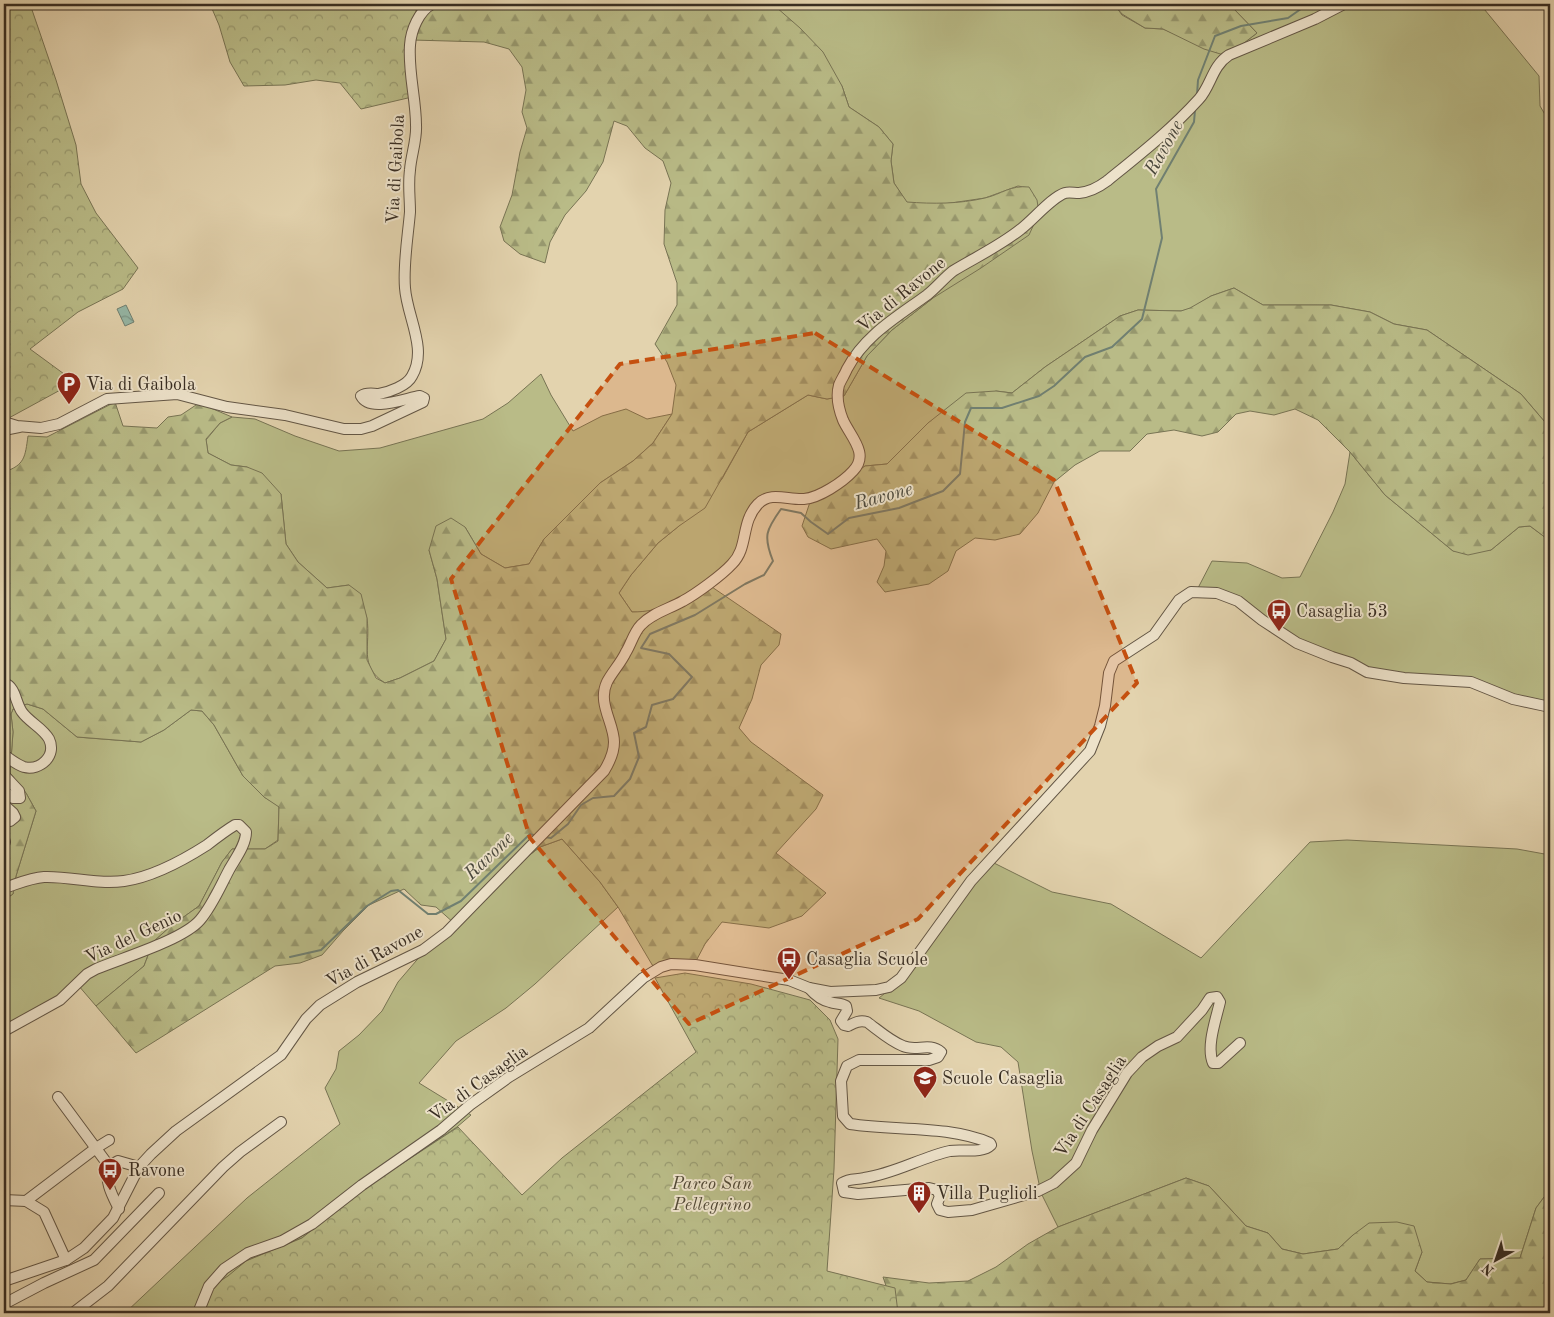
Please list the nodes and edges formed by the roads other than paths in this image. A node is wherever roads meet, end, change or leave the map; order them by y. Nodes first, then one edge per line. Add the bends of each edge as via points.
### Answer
1 (432, 4) edge
2 (1344, 4) edge
3 (4, 422) edge
4 (19, 427) junction
5 (4, 430) edge
6 (4, 684) edge
7 (1550, 707) edge
8 (4, 756) edge
9 (4, 775) edge
10 (4, 791) edge
11 (4, 805) edge
12 (4, 820) edge
13 (4, 839) edge
14 (4, 844) edge
15 (4, 888) edge
16 (809, 988) junction
17 (4, 1031) edge
18 (1240, 1043) dead end
19 (58, 1097) dead end
20 (281, 1122) dead end
21 (109, 1140) dead end
22 (96, 1148) junction
23 (108, 1166) junction
24 (139, 1166) junction
25 (159, 1193) dead end
26 (4, 1200) edge
27 (26, 1202) junction
28 (119, 1209) junction
29 (66, 1260) junction
30 (4, 1280) edge
31 (4, 1304) edge
32 (73, 1313) edge
33 (198, 1313) edge

1 - 4 street, Via di Gaibola via 414,26 410,45 416,126 409,173 405,286 407,307 417,341 418,365 410,379 396,389 361,396 368,403 382,404 420,396 424,398 423,402 372,426 344,429 177,394 107,399 59,424 40,428
2 - 24 street, Via di Ravone via 1221,60 1201,97 1160,138 1107,182 1058,198 1022,229 952,272 928,294 875,332 851,362 839,385 837,398 844,420 856,440 860,456 855,469 840,482 806,499 780,496 759,503 746,522 742,548 734,562 684,600 655,614 640,626 606,684 604,702 614,742 611,759 604,771 447,932 424,950 320,1004 281,1055 176,1130
3 - 4 street, Via di Gaibola
4 - 5 street
6 - 8 street via 13,689 22,712 46,735 51,749 46,761 30,768
7 - 16 street, Via di Casaglia via 1513,699 1471,682 1367,672 1297,643 1238,601 1217,593 1191,592 1179,600 1154,635 1114,661 1100,726 1090,751 971,880 901,978 889,987 876,990 830,992
9 - 10 street via 21,795 17,799
11 - 12 street via 15,817 10,821
13 - 14 street
15 - 17 street, Via del Genio via 45,877 103,882 132,880 165,868 235,825 240,825 246,832 208,908 191,928 96,969 60,1000
16 - 18 street, Via di Casaglia via 828,1002 846,1006 844,1025 866,1022 904,1047 936,1048 941,1052 929,1060 853,1062 847,1066 841,1082 843,1116 850,1124 932,1130 972,1137 991,1145 984,1149 949,1152 891,1171 848,1179 842,1187 844,1192 858,1194 929,1188 937,1190 940,1196 937,1204 940,1210 948,1212 972,1210 1054,1183 1076,1163 1092,1130 1130,1069 1158,1046 1177,1037 1210,998 1217,997 1220,1002 1213,1033 1211,1057 1214,1063
16 - 33 street, Via di Casaglia via 789,980 695,965 671,964 651,972 589,1028 509,1077 312,1224 282,1242 248,1253 224,1269 209,1286
19 - 22 street
20 - 32 street via 223,1167 116,1277
21 - 22 street
22 - 23 street
22 - 27 street
23 - 24 street via 118,1161
23 - 28 street via 106,1174 110,1191
24 - 28 street, Via di Ravone
25 - 31 street via 94,1260
26 - 27 street
27 - 29 street via 44,1212
28 - 29 street, Via di Ravone via 96,1237
29 - 30 street, Via di Ravone

